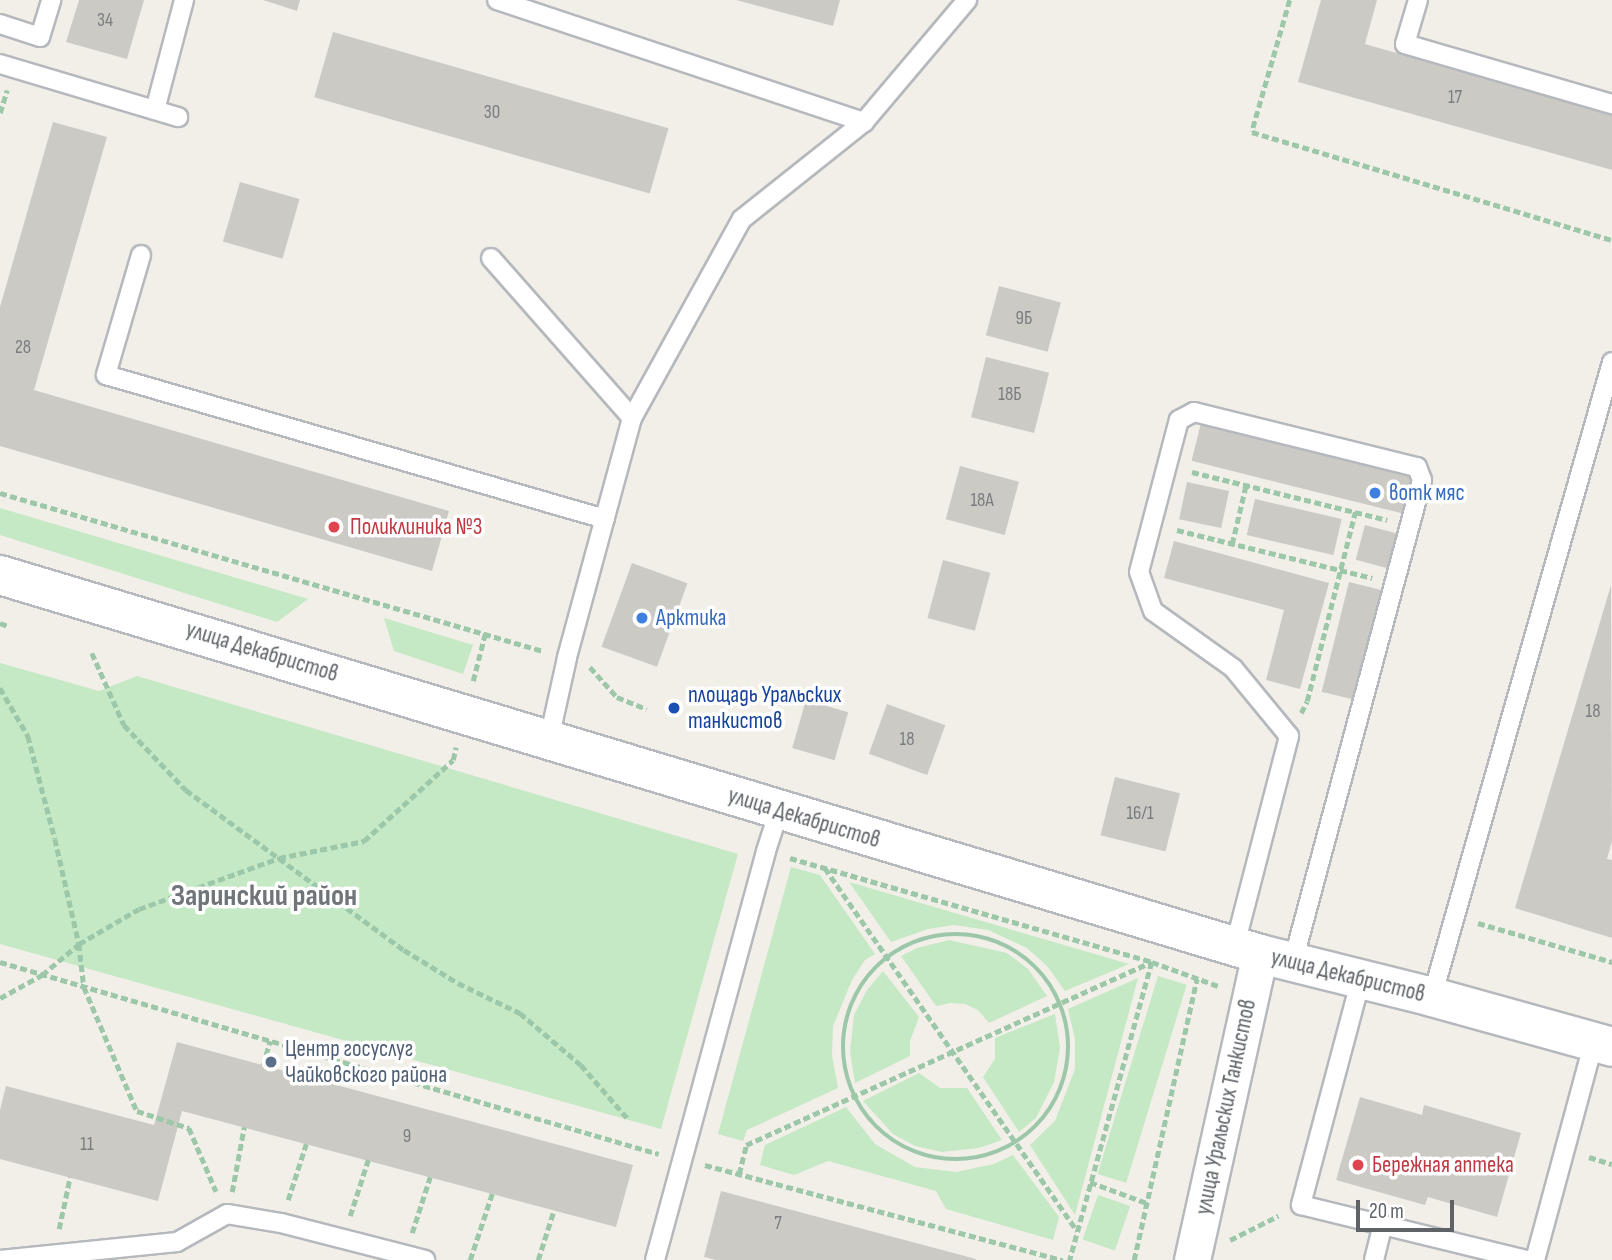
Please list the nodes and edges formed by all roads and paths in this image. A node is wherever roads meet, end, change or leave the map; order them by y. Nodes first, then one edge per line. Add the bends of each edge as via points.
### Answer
1 (51, 0) edge
2 (184, 0) edge
3 (497, 0) edge
4 (967, 0) edge
5 (1290, 0) edge
6 (1418, 0) edge
7 (0, 24) edge
8 (0, 64) edge
9 (1612, 104) edge
10 (155, 110) junction
11 (178, 117) dead end
12 (864, 122) junction
13 (1612, 240) edge
14 (141, 255) dead end
15 (491, 258) dead end
16 (1612, 362) edge
17 (632, 418) junction
18 (1167, 466) junction
19 (1246, 485) junction
20 (0, 493) edge
21 (1355, 512) junction
22 (605, 519) junction
23 (1152, 524) junction
24 (1410, 525) junction
25 (1232, 544) junction
26 (1340, 571) junction
27 (0, 575) edge
28 (1394, 584) junction
29 (0, 624) edge
30 (8, 626) dead end
31 (92, 653) dead end
32 (567, 658) junction
33 (0, 688) edge
34 (647, 709) dead end
35 (1289, 736) junction
36 (549, 739) junction
37 (453, 760) dead end
38 (779, 811) junction
39 (766, 851) junction
40 (279, 858) junction
41 (825, 868) junction
42 (1455, 916) junction
43 (79, 944) junction
44 (1263, 954) junction
45 (887, 957) junction
46 (1612, 961) edge
47 (0, 962) edge
48 (1152, 962) junction
49 (42, 975) junction
50 (1197, 979) junction
51 (1361, 979) junction
52 (85, 987) junction
53 (1250, 997) junction
54 (1432, 997) junction
55 (0, 998) edge
56 (1060, 1002) junction
57 (270, 1041) junction
58 (1603, 1045) edge
59 (953, 1049) junction
60 (262, 1065) dead end
61 (853, 1095) junction
62 (629, 1120) dead end
63 (244, 1127) dead end
64 (1017, 1143) junction
65 (306, 1144) dead end
66 (368, 1160) dead end
67 (683, 1160) junction
68 (205, 1169) dead end
69 (739, 1174) junction
70 (71, 1177) dead end
71 (430, 1177) dead end
72 (1090, 1182) junction
73 (492, 1194) dead end
74 (1147, 1203) junction
75 (1301, 1205) junction
76 (554, 1210) dead end
77 (227, 1214) junction
78 (281, 1223) junction
79 (1383, 1225) junction
80 (1077, 1232) junction
81 (342, 1239) junction
82 (1226, 1242) dead end
83 (54, 1254) junction
84 (405, 1255) junction
85 (0, 1260) edge
86 (425, 1260) edge
87 (470, 1260) edge
88 (538, 1260) edge
89 (655, 1260) edge
90 (1063, 1260) edge
91 (1070, 1260) edge
92 (1133, 1260) edge
93 (1192, 1260) edge
94 (1374, 1260) edge
95 (1526, 1260) edge
96 (1535, 1260) edge

1 - 7 lane via 40,37
2 - 10 lane
3 - 12 lane
4 - 12 lane
5 - 13 path via 1252,132
6 - 9 lane via 1405,44
8 - 10 lane
10 - 11 lane
12 - 17 lane via 742,219
14 - 22 lane via 106,374
15 - 17 lane
16 - 42 lane
17 - 22 lane
18 - 19 path
18 - 23 lane
18 - 24 lane via 1179,420 1194,412 1418,467 1422,480
19 - 21 path
19 - 25 path
20 - 32 path
21 - 24 path
21 - 26 path
22 - 32 lane
23 - 25 path
23 - 35 lane via 1139,572 1153,611 1233,668
24 - 28 lane
25 - 26 path
26 - 28 path
26 - 35 path via 1307,701
27 - 36 street, улица Декабристов
28 - 44 lane
29 - 30 path
31 - 40 path via 124,725 186,790
32 - 34 path via 586,662 617,698
32 - 36 lane
33 - 43 path via 28,736
35 - 44 lane
36 - 38 street, улица Декабристов
37 - 40 path via 364,841
38 - 39 lane
38 - 44 street, улица Декабристов
39 - 41 path
39 - 67 lane
40 - 43 path via 139,909
40 - 62 path via 404,950 520,1013 581,1065
41 - 45 path
41 - 48 path
42 - 46 path
42 - 54 lane
43 - 49 path
43 - 52 path
44 - 51 street, улица Декабристов
44 - 53 street, улица Уральских Танкистов
45 - 56 path via 933,936 988,938 1035,966
45 - 59 path
45 - 61 path via 861,985 846,1017 843,1061
47 - 49 path
48 - 50 path
48 - 56 path
48 - 72 path
49 - 52 path
49 - 55 path
50 - 53 path
50 - 74 path
51 - 54 street, улица Декабристов
51 - 75 lane
52 - 57 path
52 - 68 path via 138,1111 189,1128
53 - 93 street, улица Уральских Танкистов
54 - 58 street, улица Декабристов
56 - 59 path
56 - 64 path via 1069,1047 1064,1082 1048,1113
57 - 60 path
57 - 67 path
58 - 96 lane
59 - 61 path
59 - 64 path
61 - 64 path via 885,1136 923,1156 949,1161 976,1159
61 - 69 path via 746,1144
63 - 77 path
64 - 80 path
65 - 78 path
66 - 81 path
67 - 69 path
67 - 89 lane
69 - 90 path
70 - 83 path
71 - 84 path
72 - 74 path
72 - 80 path
73 - 87 path
74 - 92 path
75 - 79 lane
75 - 82 path
76 - 88 path
77 - 78 lane
77 - 83 lane via 177,1242
78 - 81 lane
79 - 94 lane
79 - 95 lane
80 - 91 path
81 - 84 lane
83 - 85 lane
84 - 86 lane

